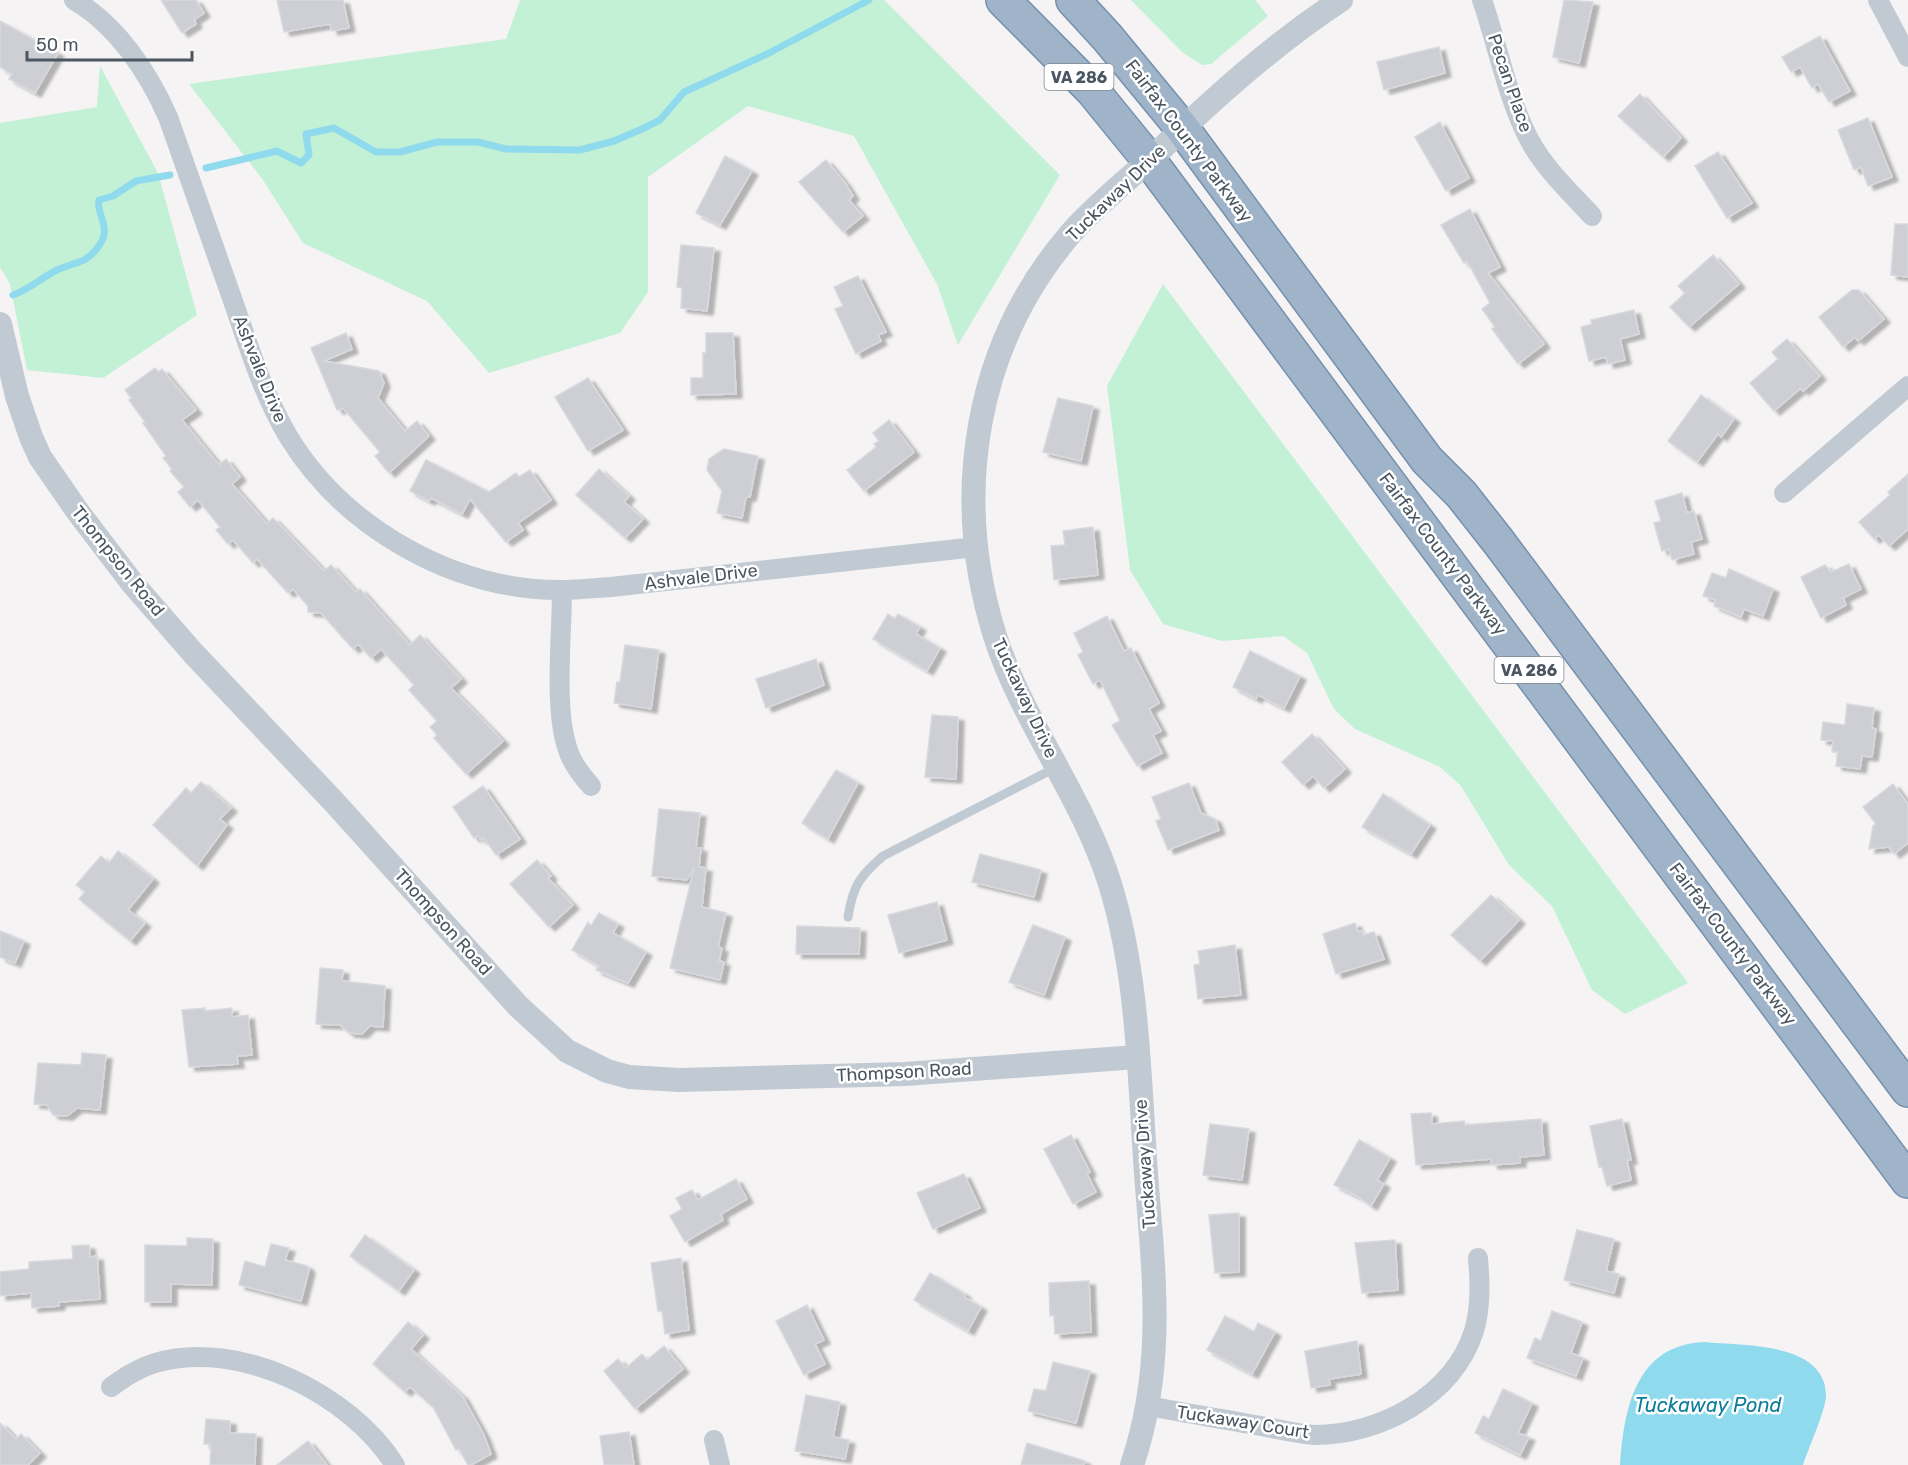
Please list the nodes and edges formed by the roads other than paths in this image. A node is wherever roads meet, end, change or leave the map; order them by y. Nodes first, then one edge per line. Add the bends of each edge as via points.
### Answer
1 (1003, 0) edge
2 (1073, 0) edge
3 (1341, 0) edge
4 (1482, 0) edge
5 (1878, 0) edge
6 (81, 2) edge
7 (1908, 57) edge
8 (1182, 128) junction
9 (1149, 160) junction
10 (1592, 216) dead end
11 (0, 324) edge
12 (1908, 386) edge
13 (1784, 493) dead end
14 (976, 547) junction
15 (562, 590) junction
16 (1057, 766) junction
17 (591, 786) dead end
18 (848, 917) dead end
19 (1137, 1057) junction
20 (1908, 1090) edge
21 (1908, 1181) edge
22 (1478, 1258) dead end
23 (111, 1387) dead end
24 (1148, 1406) junction
25 (714, 1440) dead end
26 (395, 1465) edge
27 (720, 1465) edge
28 (1132, 1465) edge

1 - 9 highway, Fairfax County Parkway / VA 286 via 1092,90
2 - 8 highway, Fairfax County Parkway / VA 286
3 - 8 street, Tuckaway Drive via 1266,54
4 - 10 street, Pecan Place via 1531,143
5 - 7 street
6 - 15 street, Ashvale Drive via 105,23 157,92 252,359 274,410 304,460 365,521 415,553 471,576
8 - 9 street, Tuckaway Drive
8 - 20 highway, Fairfax County Parkway / VA 286 via 1427,460 1461,494 1498,541
9 - 14 street, Tuckaway Drive via 1071,234 1045,268 1002,348 978,431 972,482
9 - 21 highway, Fairfax County Parkway / VA 286
11 - 19 street, Thompson Road via 31,437 40,457 84,521 193,653 518,1006 567,1051 629,1077 678,1080 905,1074
12 - 13 street
14 - 15 street, Ashvale Drive
14 - 16 street, Tuckaway Drive via 996,641
15 - 17 street via 561,723 577,770
16 - 18 lane, Tuckaway Drive via 883,856 863,873 853,890
16 - 19 street, Tuckaway Drive via 1109,883 1124,942
19 - 24 street, Tuckaway Drive via 1156,1306
22 - 24 street, Tuckaway Court via 1479,1303 1474,1331 1461,1358 1416,1405 1393,1418 1363,1429 1313,1435
23 - 26 street via 138,1370 176,1358 230,1360 259,1366 314,1389 351,1416
24 - 28 street, Tuckaway Drive
25 - 27 street

